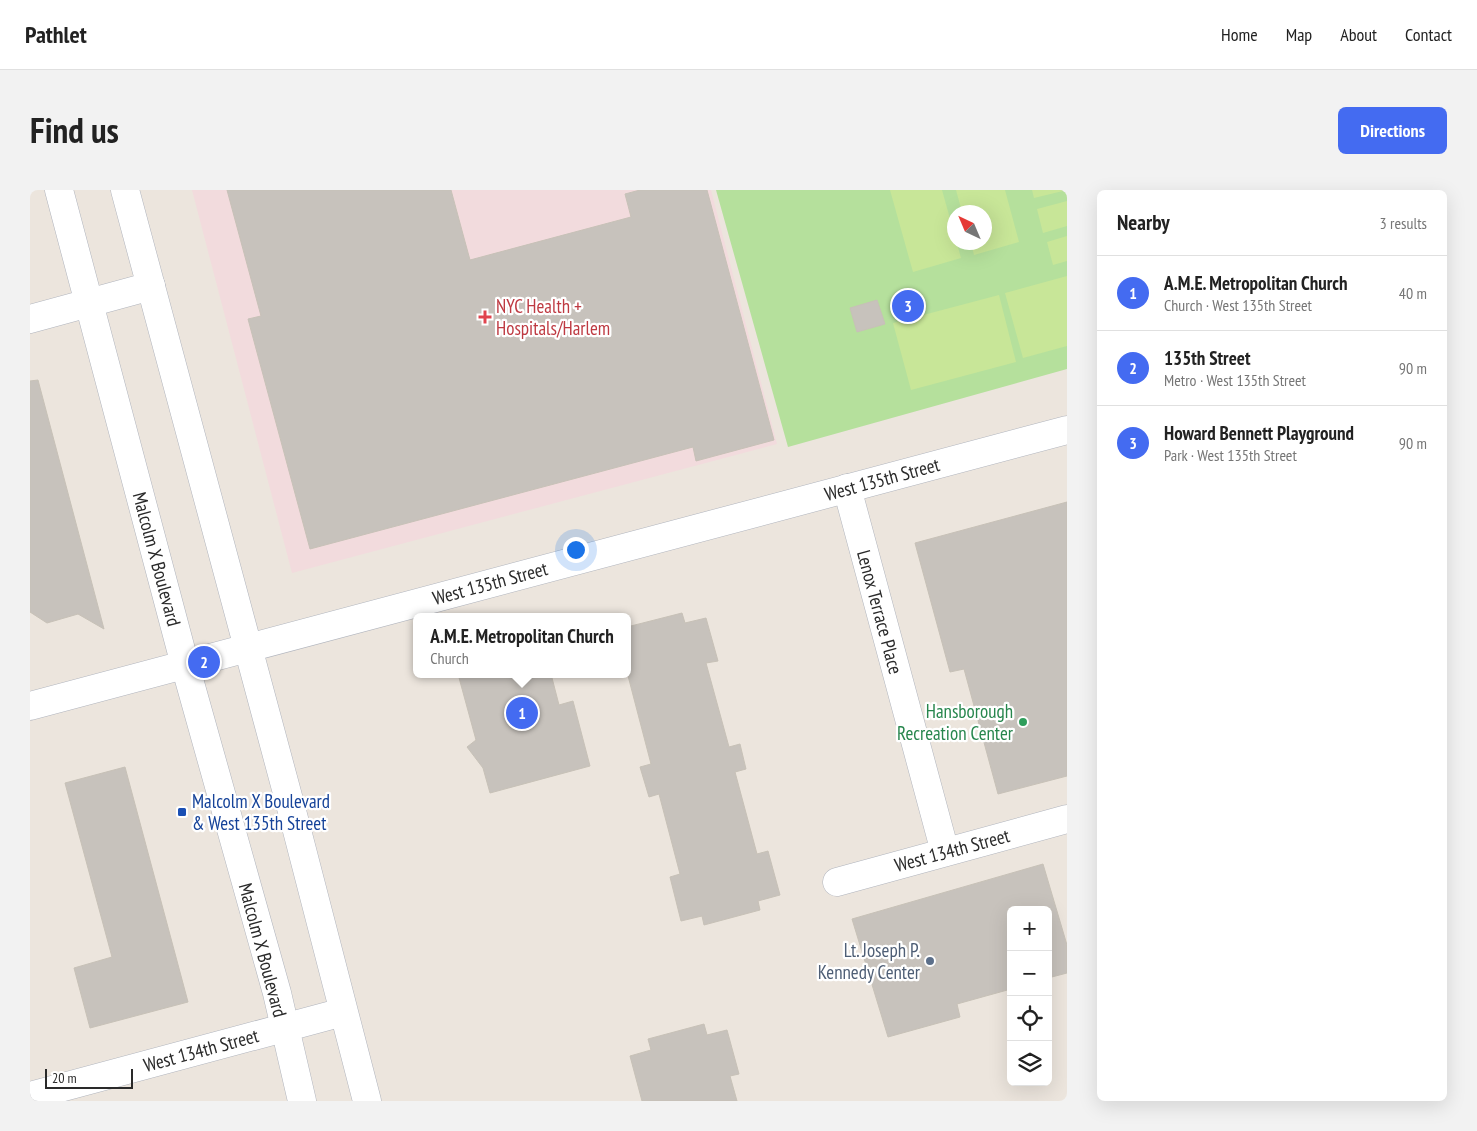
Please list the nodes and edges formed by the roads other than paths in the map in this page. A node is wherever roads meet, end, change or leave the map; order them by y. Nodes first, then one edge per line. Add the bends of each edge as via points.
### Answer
1 (59, 190) edge
2 (125, 190) edge
3 (151, 286) junction
4 (89, 302) junction
5 (30, 318) edge
6 (1067, 430) edge
7 (846, 488) junction
8 (248, 648) junction
9 (186, 665) junction
10 (30, 706) edge
11 (1067, 819) edge
12 (945, 852) junction
13 (837, 882) dead end
14 (343, 1012) junction
15 (283, 1028) junction
16 (30, 1096) edge
17 (302, 1101) edge
18 (367, 1101) edge

1 - 4 street, Malcolm X Boulevard
2 - 3 street
3 - 4 street
3 - 8 street
4 - 5 street
4 - 9 street, Malcolm X Boulevard
6 - 7 street, West 135th Street
7 - 8 street, West 135th Street
7 - 12 street, Lenox Terrace Place
8 - 9 street, West 135th Street
8 - 14 street
9 - 10 street, West 135th Street
9 - 15 street, Malcolm X Boulevard via 277,993
11 - 12 street, West 134th Street
12 - 13 street, West 134th Street
14 - 15 street, West 134th Street
14 - 18 street
15 - 16 street, West 134th Street
15 - 17 street, Malcolm X Boulevard

